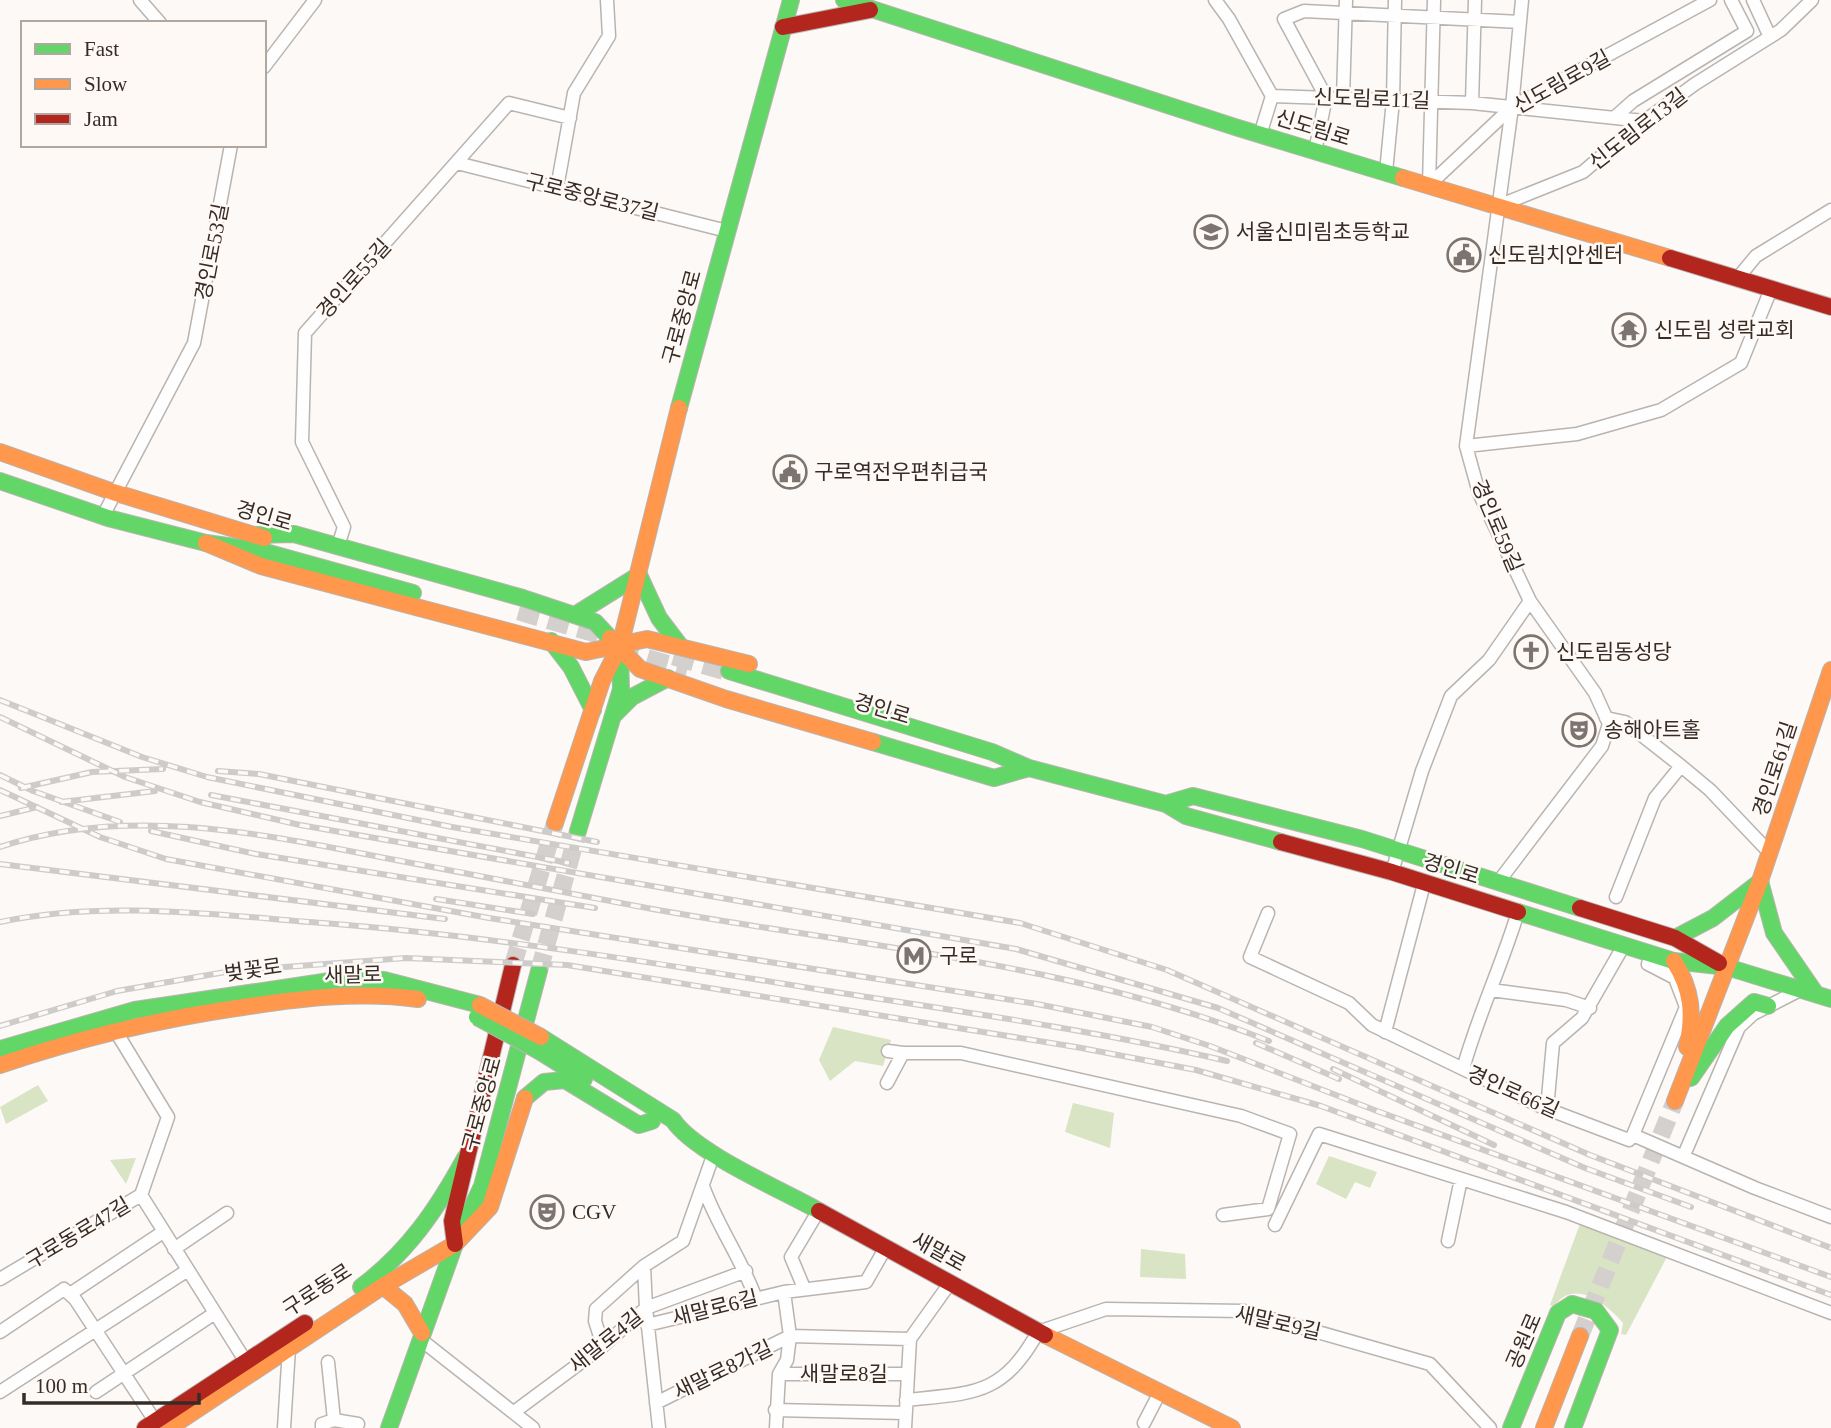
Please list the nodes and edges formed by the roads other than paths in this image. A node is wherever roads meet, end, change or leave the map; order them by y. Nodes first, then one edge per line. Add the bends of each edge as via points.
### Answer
1 (140, 0) edge
2 (315, 0) edge
3 (607, 0) edge
4 (791, 0) edge
5 (844, 0) edge
6 (1215, 0) edge
7 (1395, 0) edge
8 (1433, 0) edge
9 (1475, 0) edge
10 (1522, 0) edge
11 (1710, 0) edge
12 (1731, 0) edge
13 (1753, 0) edge
14 (1812, 0) edge
15 (866, 5) edge
16 (1346, 7) edge
17 (1395, 16) junction
18 (1433, 18) junction
19 (1473, 20) junction
20 (158, 21) edge
21 (1520, 22) junction
22 (783, 27) junction
23 (1770, 37) junction
24 (266, 64) edge
25 (1272, 96) junction
26 (1326, 97) junction
27 (1343, 98) junction
28 (1393, 100) junction
29 (1431, 101) junction
30 (1472, 103) junction
31 (1512, 107) junction
32 (569, 118) junction
33 (1614, 118) junction
34 (1644, 121) junction
35 (1261, 135) junction
36 (231, 147) edge
37 (1315, 151) junction
38 (457, 163) junction
39 (1386, 172) junction
40 (1429, 185) junction
41 (557, 188) junction
42 (1498, 206) junction
43 (1831, 210) edge
44 (727, 231) junction
45 (1737, 279) junction
46 (1771, 289) junction
47 (1831, 307) edge
48 (1466, 446) junction
49 (0, 453) edge
50 (0, 481) edge
51 (113, 492) junction
52 (103, 516) junction
53 (252, 535) junction
54 (206, 543) junction
55 (338, 546) junction
56 (639, 575) junction
57 (1530, 601) junction
58 (575, 615) junction
59 (549, 640) junction
60 (620, 646) junction
61 (681, 647) junction
62 (1831, 670) edge
63 (727, 677) tunnel mouth
64 (668, 678) junction
65 (593, 710) junction
66 (613, 716) junction
67 (1606, 718) junction
68 (1681, 766) junction
69 (1029, 768) junction
70 (1166, 804) junction
71 (555, 822) tunnel mouth
72 (578, 831) tunnel mouth
73 (1396, 851) junction
74 (1769, 852) junction
75 (1392, 872) junction
76 (1499, 881) junction
77 (1760, 881) junction
78 (1424, 884) junction
79 (1616, 897) dead end
80 (1518, 912) junction
81 (1268, 913) dead end
82 (1675, 937) junction
83 (1624, 945) junction
84 (1651, 953) junction
85 (1674, 961) junction
86 (513, 965) tunnel mouth
87 (1727, 967) junction
88 (540, 971) tunnel mouth
89 (1491, 990) junction
90 (1816, 994) edge
91 (1768, 1006) junction
92 (1590, 1008) junction
93 (478, 1011) junction
94 (510, 1020) joint
95 (115, 1030) junction
96 (1385, 1032) junction
97 (540, 1044) junction
98 (0, 1049) edge
99 (888, 1051) dead end
100 (903, 1053) junction
101 (0, 1065) edge
102 (1463, 1069) junction
103 (887, 1083) dead end
104 (1128, 1091) junction
105 (1675, 1101) junction
106 (1125, 1106) dead end
107 (1547, 1109) junction
108 (652, 1121) junction
109 (681, 1132) junction
110 (1633, 1135) junction
111 (714, 1153) junction
112 (1684, 1155) junction
113 (465, 1158) junction
114 (1461, 1179) junction
115 (703, 1186) junction
116 (141, 1195) junction
117 (819, 1210) junction
118 (227, 1213) dead end
119 (1223, 1215) dead end
120 (1831, 1217) edge
121 (1275, 1225) dead end
122 (163, 1231) junction
123 (1448, 1241) dead end
124 (456, 1244) junction
125 (886, 1247) junction
126 (174, 1249) junction
127 (644, 1266) junction
128 (188, 1270) junction
129 (746, 1271) junction
130 (388, 1278) junction
131 (0, 1279) edge
132 (950, 1283) junction
133 (804, 1288) junction
134 (783, 1292) junction
135 (70, 1294) junction
136 (756, 1298) junction
137 (646, 1308) junction
138 (215, 1313) junction
139 (1831, 1313) edge
140 (648, 1325) junction
141 (96, 1331) junction
142 (0, 1332) edge
143 (1038, 1332) junction
144 (421, 1336) junction
145 (790, 1336) junction
146 (1580, 1336) tunnel mouth
147 (910, 1339) junction
148 (603, 1346) junction
149 (289, 1348) junction
150 (246, 1362) junction
151 (328, 1362) dead end
152 (124, 1373) junction
153 (779, 1374) junction
154 (908, 1374) junction
155 (0, 1392) edge
156 (96, 1392) dead end
157 (1159, 1394) junction
158 (656, 1404) junction
159 (906, 1406) junction
160 (775, 1410) junction
161 (514, 1412) junction
162 (334, 1420) junction
163 (1144, 1423) dead end
164 (358, 1424) dead end
165 (156, 1426) edge
166 (284, 1428) edge
167 (322, 1428) edge
168 (389, 1428) edge
169 (533, 1428) edge
170 (659, 1428) edge
171 (776, 1428) edge
172 (905, 1428) edge
173 (1232, 1428) edge
174 (1490, 1428) edge
175 (1511, 1428) edge
176 (1544, 1428) edge
177 (1573, 1428) edge

1 - 20 street
2 - 24 street
3 - 32 street via 609,36 574,93
4 - 22 main road, 구로중앙로
5 - 15 main road, 신도림로
6 - 25 street
7 - 17 street
8 - 18 street
9 - 19 street
10 - 21 street
11 - 31 street, 신도림로9길
12 - 33 street via 1747,31 1633,101
13 - 23 street
14 - 23 street, 신도림로13길
15 - 22 main road
15 - 35 main road, 신도림로
16 - 17 street
16 - 26 street via 1304,11 1284,19
16 - 27 street
17 - 18 street
17 - 28 street
18 - 19 street
18 - 29 street
19 - 21 street
19 - 30 street
21 - 31 street
22 - 44 main road, 구로중앙로
23 - 34 street, 신도림로13길
25 - 26 street, 신도림로11길
25 - 35 street
26 - 27 street, 신도림로11길
26 - 37 street
27 - 28 street, 신도림로11길
28 - 29 street, 신도림로11길
28 - 39 street
29 - 30 street, 신도림로11길
29 - 40 street
30 - 31 street, 신도림로11길
31 - 33 street, 신도림로11길
31 - 40 street, 신도림로9길
31 - 42 street
32 - 38 street, 경인로55길 via 509,103
32 - 41 street
33 - 34 street, 신도림로11길
34 - 42 street, 신도림로13길 via 1583,172
35 - 37 main road, 신도림로
36 - 51 street, 경인로53길 via 194,343
37 - 39 main road, 신도림로
38 - 41 street, 구로중앙로37길
38 - 55 street, 경인로55길 via 305,333 302,442 344,527
39 - 40 main road, 신도림로
40 - 42 main road, 신도림로
41 - 44 street, 구로중앙로37길
42 - 45 main road, 신도림로
42 - 48 street, 경인로59길
43 - 45 street via 1756,256
44 - 56 main road, 구로중앙로
45 - 46 main road, 신도림로
46 - 47 main road, 신도림로
46 - 48 street via 1741,363 1661,410 1577,434
48 - 57 street, 경인로59길 via 1479,493
49 - 51 main road, 경인로
50 - 52 main road, 경인로
51 - 52 street, 경인로53길
51 - 53 main road, 경인로
52 - 54 main road, 경인로
53 - 54 main road, 경인로 via 517,615 258,550
53 - 55 main road via 294,534
54 - 59 main road via 280,572
55 - 58 main road
56 - 58 main road
56 - 60 main road, 구로중앙로
56 - 61 main road via 659,618
57 - 67 street via 1595,694
57 - 73 street via 1489,660 1451,696
58 - 60 main road via 595,622
59 - 60 main road via 586,652
59 - 65 main road via 572,667
60 - 61 main road via 647,639
60 - 64 main road via 640,669
60 - 65 main road, 구로중앙로
60 - 66 main road, 구로중앙로 via 621,689
61 - 69 main road via 900,708 993,743
62 - 74 main road, 경인로61길
63 - 69 main road, 경인로 via 986,764
64 - 66 main road via 632,697
64 - 69 main road via 994,778
65 - 71 main road, 구로중앙로
66 - 72 main road, 구로중앙로
67 - 68 street via 1625,722
67 - 76 street, 경인로 via 1609,724 1602,746
68 - 74 street
68 - 79 street via 1656,798
69 - 70 main road, 경인로
70 - 73 main road, 경인로 via 1193,796
70 - 75 main road, 경인로 via 1186,816
73 - 75 street
73 - 76 main road, 경인로
74 - 77 main road, 경인로61길
75 - 78 main road, 경인로
76 - 82 main road, 경인로
77 - 82 main road via 1713,918
77 - 87 main road, 경인로61길
77 - 90 main road via 1773,933
78 - 80 main road, 경인로
78 - 96 street
80 - 83 main road, 경인로
80 - 89 street
81 - 96 street, 경인로66길 via 1250,957 1349,1003 1371,1026
82 - 87 main road, 경인로
83 - 84 main road, 경인로
83 - 92 street
84 - 85 main road, 경인로
84 - 110 street via 1648,964 1675,978 1686,1007
85 - 87 main road, 경인로
85 - 105 main road via 1688,982 1694,1003
86 - 113 main road, 구로중앙로, bridge
87 - 90 main road, 경인로
87 - 105 main road, 경인로61길
88 - 124 main road, 구로중앙로, bridge via 482,1186
89 - 92 street via 1566,1000
89 - 102 street
90 - 91 street
91 - 105 main road via 1754,1002 1727,1024
91 - 112 street via 1739,1027
92 - 107 street via 1553,1043
93 - 94 main road, 벚꽃로, bridge
93 - 95 main road, 새말로 via 418,998 356,993 220,1010
93 - 97 main road, 새말로, bridge
93 - 98 main road, 벚꽃로 via 432,990 384,980 343,979 135,1010
94 - 97 main road, 새말로, bridge
95 - 101 main road, 새말로
95 - 116 street, 구로동로47길 via 168,1117
96 - 102 street, 경인로66길
97 - 108 main road, 새말로
97 - 109 main road, 새말로 via 673,1120
99 - 100 street
100 - 103 street
100 - 104 street via 961,1053
102 - 107 street, 경인로66길
104 - 106 street
104 - 119 street via 1241,1116 1290,1134 1268,1209
107 - 110 street, 경인로66길 via 1629,1140
108 - 109 main road, 새말로 via 669,1132
108 - 124 main road via 639,1125 565,1080 538,1084 526,1096 489,1207
109 - 111 main road, 새말로
110 - 112 street, 경인로66길
111 - 115 street
111 - 117 main road, 새말로
112 - 120 street, 경인로66길
113 - 124 main road, 구로중앙로 via 452,1221
113 - 130 main road, 구로동로
114 - 121 street via 1320,1134
114 - 123 street
114 - 139 street via 1566,1213
115 - 127 street via 683,1241
115 - 129 street via 721,1230
116 - 122 street
116 - 131 street, 구로동로47길
117 - 125 main road, 새말로
117 - 133 street via 791,1257
118 - 126 street
122 - 126 street
122 - 135 street
124 - 130 main road, 구로동로
124 - 144 main road, 구로중앙로
125 - 132 main road, 새말로
125 - 133 street, 새말로6길 via 866,1282
126 - 128 street
127 - 137 street
127 - 148 street via 596,1309 594,1321
128 - 138 street
128 - 141 street
129 - 136 street
129 - 137 street, 새말로4길
130 - 144 main road
130 - 149 main road, 구로동로
130 - 150 main road, 구로동로
132 - 143 main road, 새말로
132 - 147 street, 새말로8길
133 - 134 street, 새말로6길
134 - 136 street, 새말로6길
134 - 145 street, 새말로6길
135 - 141 street
135 - 142 street, 구로동로47길 via 64,1289
136 - 140 street, 새말로6길
137 - 140 street
137 - 148 street, 새말로4길
138 - 150 street
138 - 152 street
140 - 158 street
141 - 152 street
141 - 155 street
143 - 157 main road, 새말로
143 - 159 street via 1023,1359 995,1384 974,1393
143 - 174 street, 새말로9길 via 1106,1309 1244,1311 1430,1364
144 - 161 street
144 - 168 main road, 구로중앙로
145 - 147 street, 새말로8가길
145 - 153 street, 새말로8가길 via 788,1360
145 - 158 street, 새말로8가길
146 - 176 main road
147 - 154 street, 새말로8길
148 - 161 street, 새말로4길
149 - 165 main road, 구로동로
149 - 166 street
150 - 165 main road, 구로동로
151 - 162 street
152 - 156 street
152 - 165 street
153 - 154 street, 새말로8길
153 - 160 street, 새말로8가길
154 - 159 street, 새말로8길
157 - 163 street
157 - 173 main road, 새말로
158 - 170 street
159 - 160 street, 새말로8길
159 - 172 street, 새말로8길
160 - 171 street, 새말로8가길
161 - 169 street
162 - 164 street
162 - 167 street
175 - 177 main road, 공원로 via 1558,1313 1572,1304 1598,1311 1610,1329

